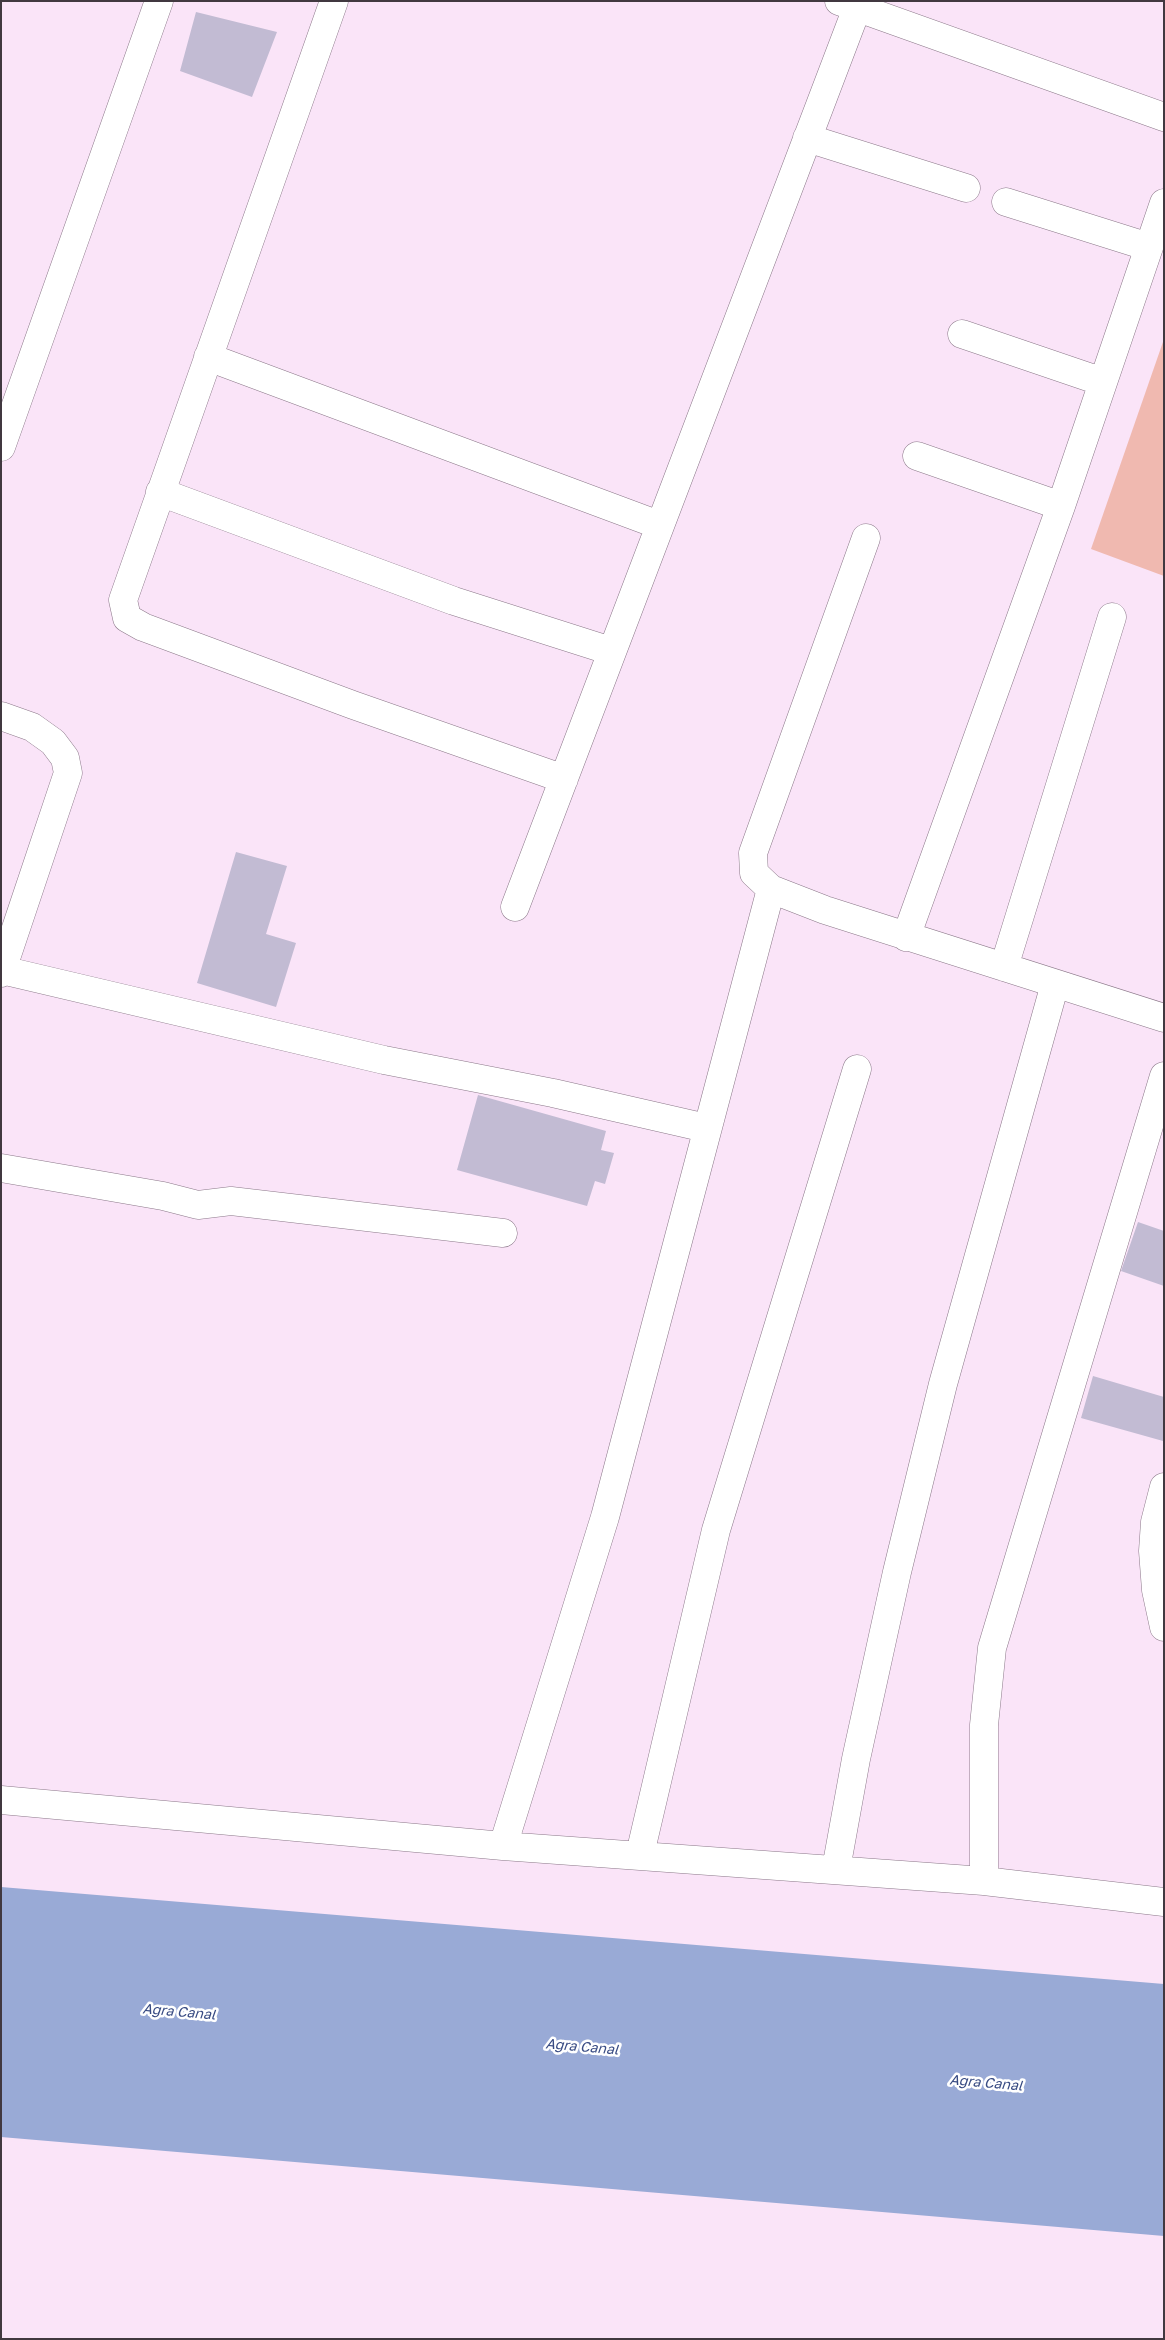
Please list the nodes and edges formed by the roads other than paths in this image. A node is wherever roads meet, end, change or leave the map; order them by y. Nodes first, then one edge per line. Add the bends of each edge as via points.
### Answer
1 (159, 1) edge
2 (334, 1) edge
3 (862, 6) edge
4 (1164, 117) edge
5 (808, 138) junction
6 (966, 188) dead end
7 (1006, 202) dead end
8 (1164, 203) edge
9 (1149, 247) junction
10 (962, 334) dead end
11 (208, 357) junction
12 (1103, 382) junction
13 (1, 447) edge
14 (917, 456) dead end
15 (160, 492) junction
16 (1061, 506) junction
17 (659, 525) junction
18 (866, 538) dead end
19 (1112, 617) dead end
20 (611, 651) junction
21 (1, 716) edge
22 (564, 779) junction
23 (771, 889) junction
24 (515, 907) dead end
25 (906, 937) junction
26 (6, 942) edge
27 (1004, 967) junction
28 (2, 971) edge
29 (1055, 984) junction
30 (1164, 1018) edge
31 (857, 1069) dead end
32 (1164, 1076) edge
33 (706, 1128) junction
34 (1, 1168) edge
35 (503, 1233) dead end
36 (1163, 1490) edge
37 (1164, 1627) edge
38 (1, 1800) edge
39 (503, 1846) junction
40 (640, 1854) junction
41 (836, 1869) junction
42 (984, 1881) junction
43 (1164, 1902) edge

1 - 13 street
2 - 11 street
3 - 4 street
3 - 5 street
5 - 6 street
5 - 17 street
7 - 9 street
8 - 9 street
9 - 12 street
10 - 12 street
11 - 15 street
11 - 17 street
12 - 16 street
14 - 16 street
15 - 20 street via 454,601
15 - 22 street via 122,600 127,618 142,627 353,705
16 - 25 street
17 - 20 street
18 - 23 street via 753,853 754,873
19 - 27 street
20 - 22 street
21 - 26 street via 32,726 53,742 65,758 68,773
22 - 24 street
23 - 25 street
23 - 33 street
25 - 27 street
26 - 28 street
27 - 29 street
28 - 33 street via 384,1060 554,1093
29 - 30 street
29 - 41 street via 942,1384 856,1759
31 - 40 street via 716,1530
32 - 42 street via 992,1648 984,1725
33 - 39 street via 604,1517
34 - 35 street via 198,1205 250,1202
36 - 37 street via 1155,1522 1153,1551 1156,1590
38 - 39 street
39 - 40 street
40 - 41 street
41 - 42 street
42 - 43 street

